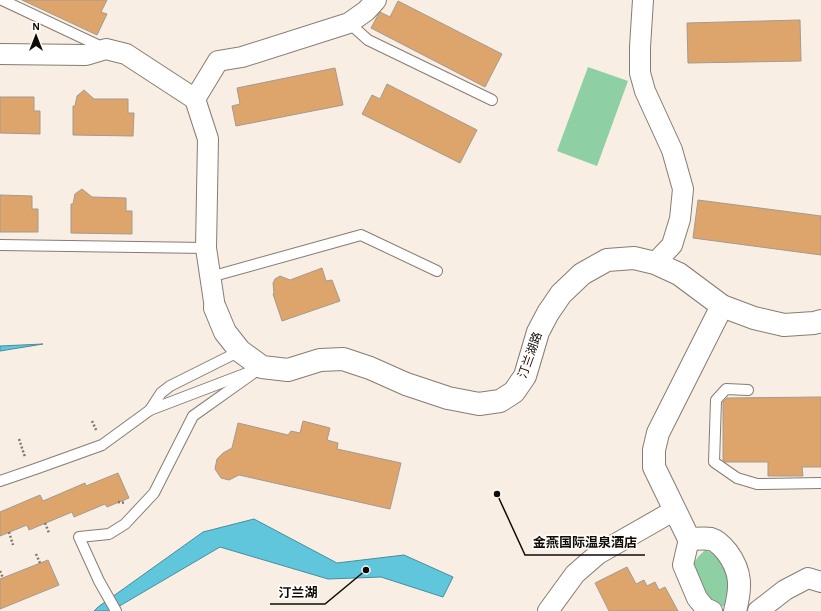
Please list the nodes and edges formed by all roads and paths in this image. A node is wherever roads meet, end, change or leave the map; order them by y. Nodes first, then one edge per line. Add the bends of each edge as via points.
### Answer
1 (2, 0) edge
2 (376, 0) edge
3 (643, 0) edge
4 (349, 23) junction
5 (106, 49) junction
6 (0, 54) edge
7 (195, 99) junction
8 (492, 100) dead end
9 (0, 245) edge
10 (206, 248) junction
11 (655, 263) junction
12 (437, 271) dead end
13 (210, 277) junction
14 (722, 306) junction
15 (215, 308) joint
16 (821, 321) edge
17 (240, 351) junction
18 (262, 367) junction
19 (748, 390) dead end
20 (150, 410) junction
21 (19, 439) dead end
22 (30, 471) junction
23 (0, 481) edge
24 (821, 484) edge
25 (675, 510) junction
26 (45, 523) dead end
27 (9, 532) dead end
28 (49, 533) dead end
29 (689, 540) junction
30 (13, 545) dead end
31 (36, 554) dead end
32 (40, 563) dead end
33 (0, 571) edge
34 (3, 578) dead end
35 (821, 582) edge
36 (116, 611) edge
37 (548, 611) edge
38 (712, 611) edge
39 (735, 611) edge
40 (758, 611) edge

1 - 5 lane
2 - 4 street
3 - 11 street via 640,73 644,91 672,150 683,189 680,219 672,245
4 - 7 street via 242,57 218,61
4 - 8 lane via 368,40
5 - 6 street via 86,55
5 - 7 street via 126,54
7 - 10 street via 208,139
9 - 10 lane
10 - 13 street
11 - 14 street, 汀兰湖路 via 679,274
11 - 18 street, 汀兰湖路 via 634,258 607,260 582,274 561,294 548,313 538,332 525,376 514,392 500,401 479,404 448,398 343,359 320,360 288,370
12 - 13 lane via 361,235
13 - 15 street
14 - 16 street, 汀兰湖路 via 754,318 784,325
14 - 25 street via 658,433 654,450 654,467
15 - 17 street, 汀兰湖路 via 225,332
17 - 18 street, 汀兰湖路
17 - 20 lane via 170,386 161,393
18 - 20 lane
18 - 36 lane via 193,416 154,493 125,524 109,534 79,537
19 - 24 lane via 726,389 716,400 714,462 737,478 757,484
20 - 22 lane via 102,445
21 - 22 path
22 - 23 lane
25 - 29 street
25 - 37 street via 598,554 575,574
26 - 28 path
27 - 30 path
29 - 38 street via 683,565 697,598 705,608
29 - 39 street via 712,540 723,546 734,561 739,584
31 - 32 path
33 - 34 path
35 - 40 street via 808,578 797,583

